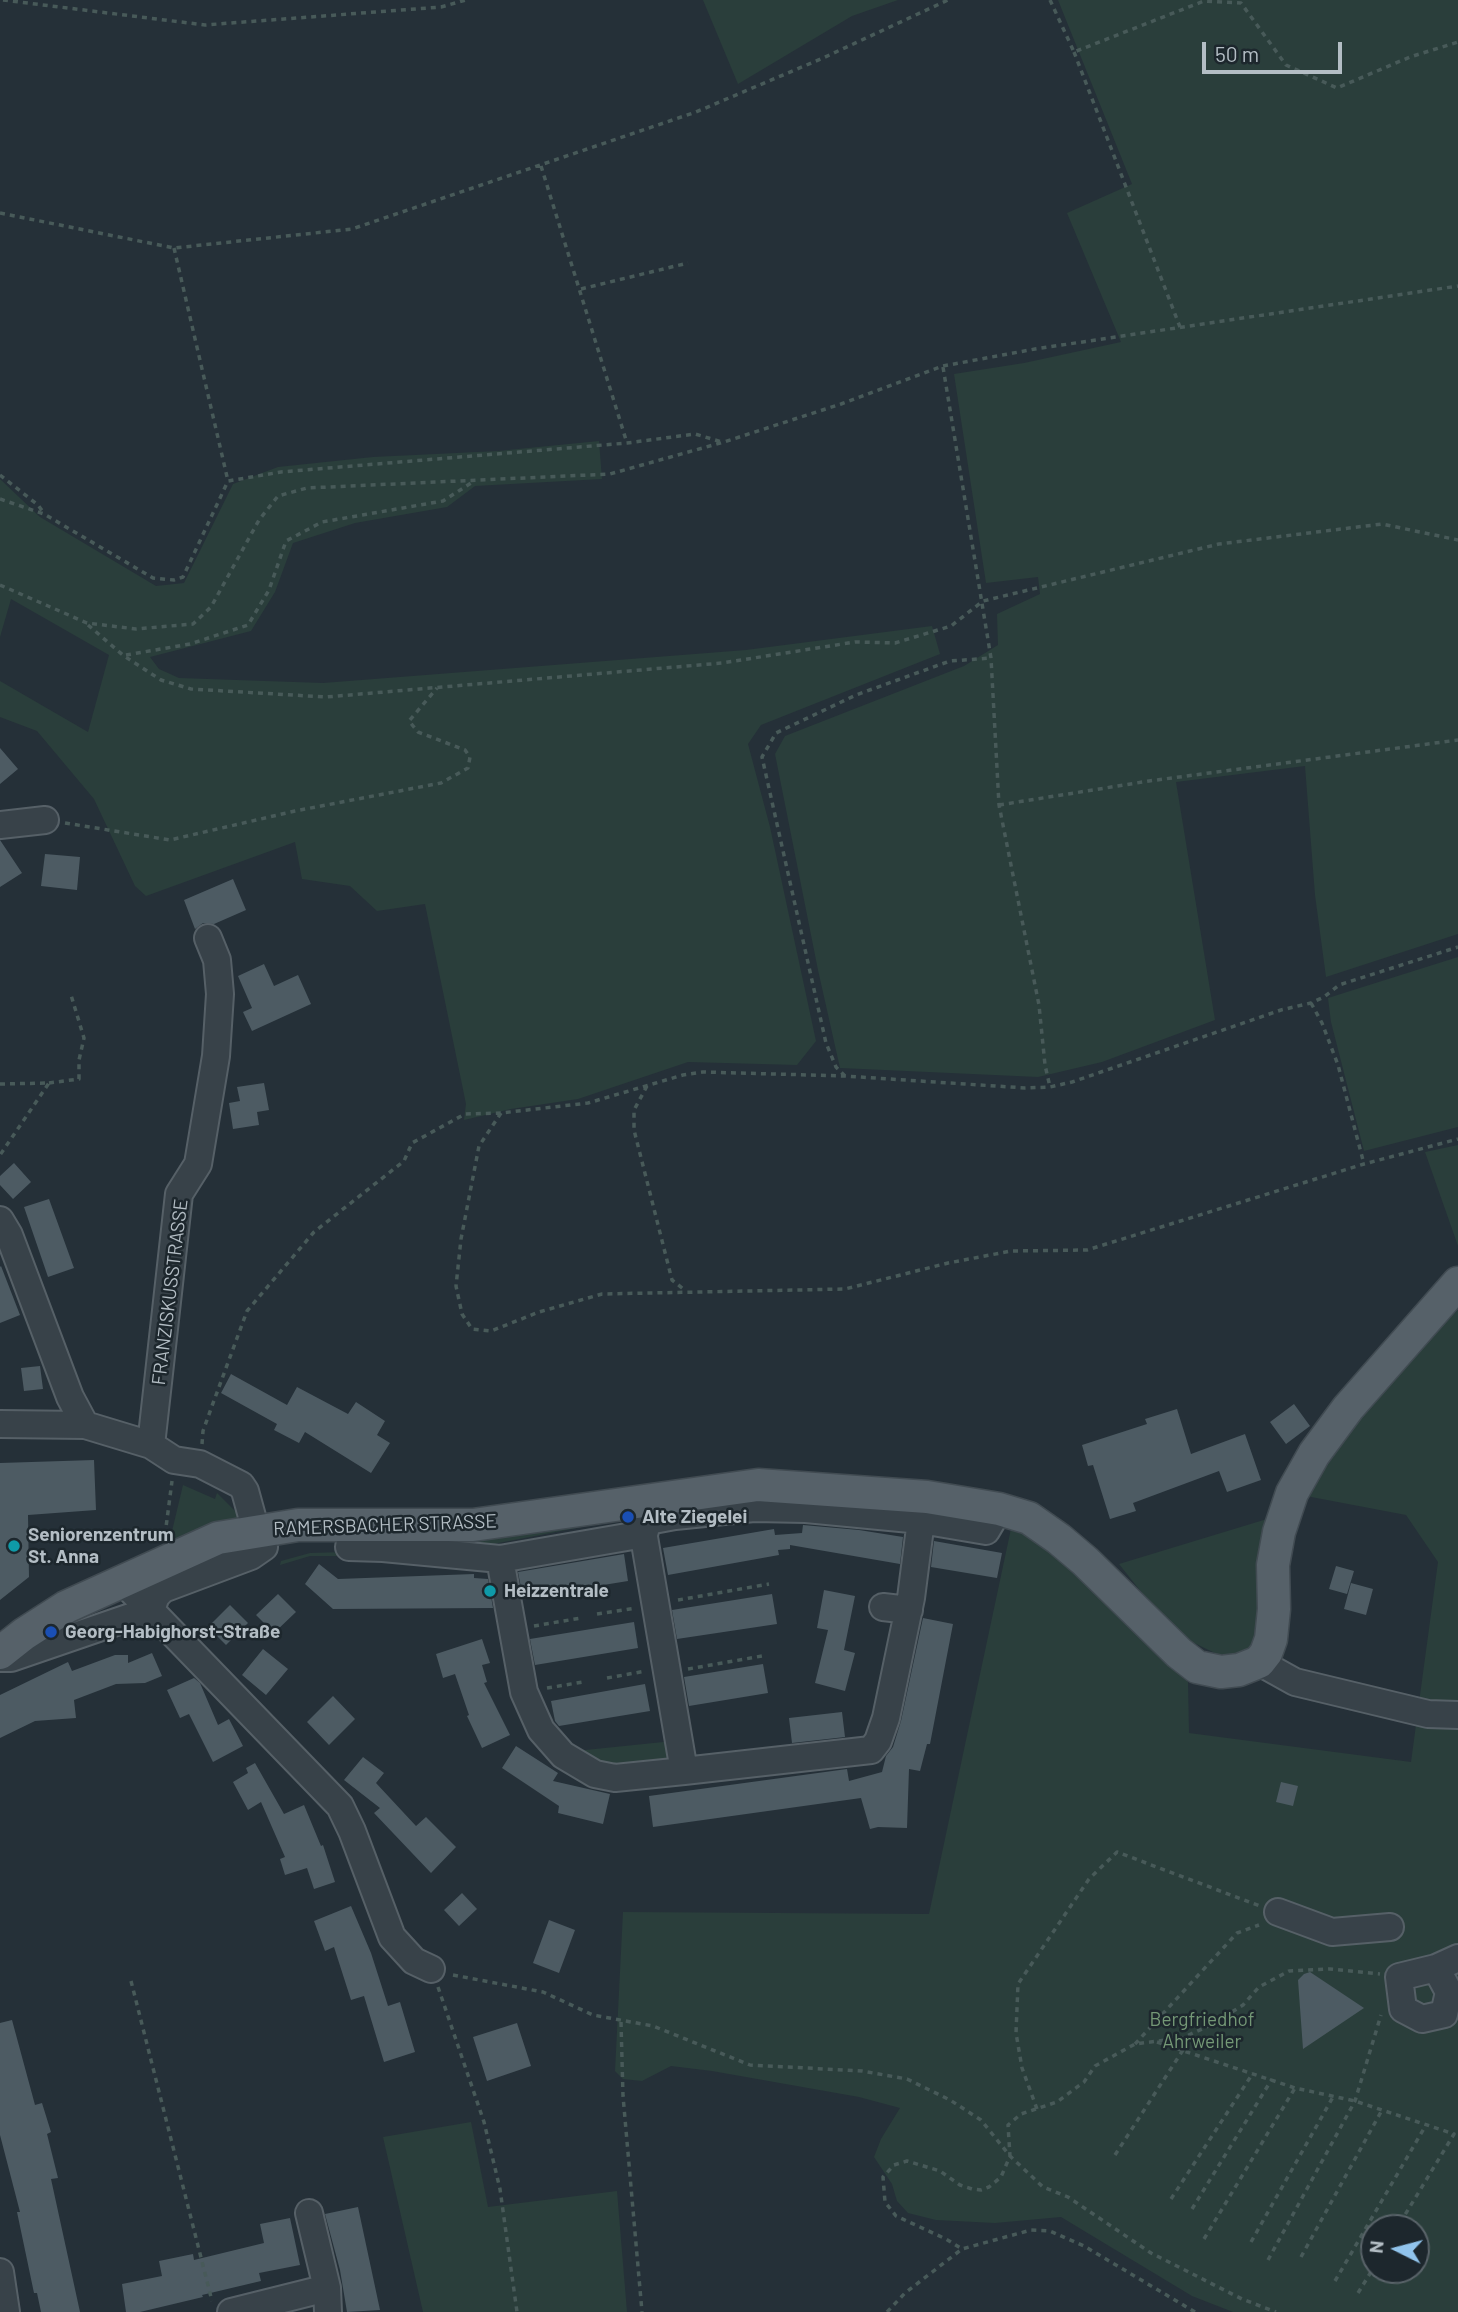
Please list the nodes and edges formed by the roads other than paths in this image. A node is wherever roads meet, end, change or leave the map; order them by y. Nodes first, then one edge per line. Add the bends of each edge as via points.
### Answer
1 (45, 820) road end
2 (0, 825) edge
3 (208, 938) dead end
4 (0, 1220) edge
5 (1458, 1283) edge
6 (0, 1424) edge
7 (85, 1424) junction
8 (152, 1445) junction
9 (638, 1502) junction
10 (999, 1509) junction
11 (921, 1520) junction
12 (644, 1534) junction
13 (260, 1539) junction
14 (349, 1546) dead end
15 (500, 1559) junction
16 (126, 1580) junction
17 (883, 1607) dead end
18 (151, 1610) junction
19 (909, 1610) junction
20 (0, 1655) edge
21 (1259, 1662) junction
22 (1458, 1715) edge
23 (684, 1771) junction
24 (1279, 1912) road end
25 (1391, 1927) dead end
26 (430, 1969) road end
27 (309, 2213) dead end
28 (0, 2272) edge
29 (328, 2300) edge
30 (6, 2312) edge
31 (233, 2312) edge

1 - 2 street
3 - 8 street, FRANZISKUSSTRASSE via 218,960 216,1056 198,1164 179,1194
4 - 7 street
5 - 21 main road via 1348,1408 1292,1493 1273,1565 1271,1639
6 - 7 street
7 - 8 street
8 - 13 street via 241,1485
9 - 10 main road, RAMERSBACHER STRASSE via 758,1485 927,1497
9 - 12 street
9 - 13 main road, RAMERSBACHER STRASSE via 473,1525 298,1525
10 - 11 street via 986,1531
10 - 21 main road, RAMERSBACHER STRASSE via 1028,1518 1059,1539 1197,1667 1221,1672
11 - 12 street via 754,1508 648,1521
11 - 19 street
12 - 15 street
12 - 23 street
13 - 16 main road, RAMERSBACHER STRASSE via 218,1538
13 - 18 street via 251,1556 163,1589
14 - 15 street
15 - 23 street via 506,1625 524,1692 541,1730 563,1755 595,1774 615,1778
16 - 18 street
16 - 20 main road, RAMERSBACHER STRASSE via 66,1607
17 - 19 street
18 - 20 street via 11,1658
18 - 26 street via 340,1806 392,1937 414,1961
19 - 23 street via 886,1717 871,1749
21 - 22 street via 1295,1682 1429,1714
24 - 25 street via 1332,1932
27 - 29 street
28 - 30 street
29 - 31 street

